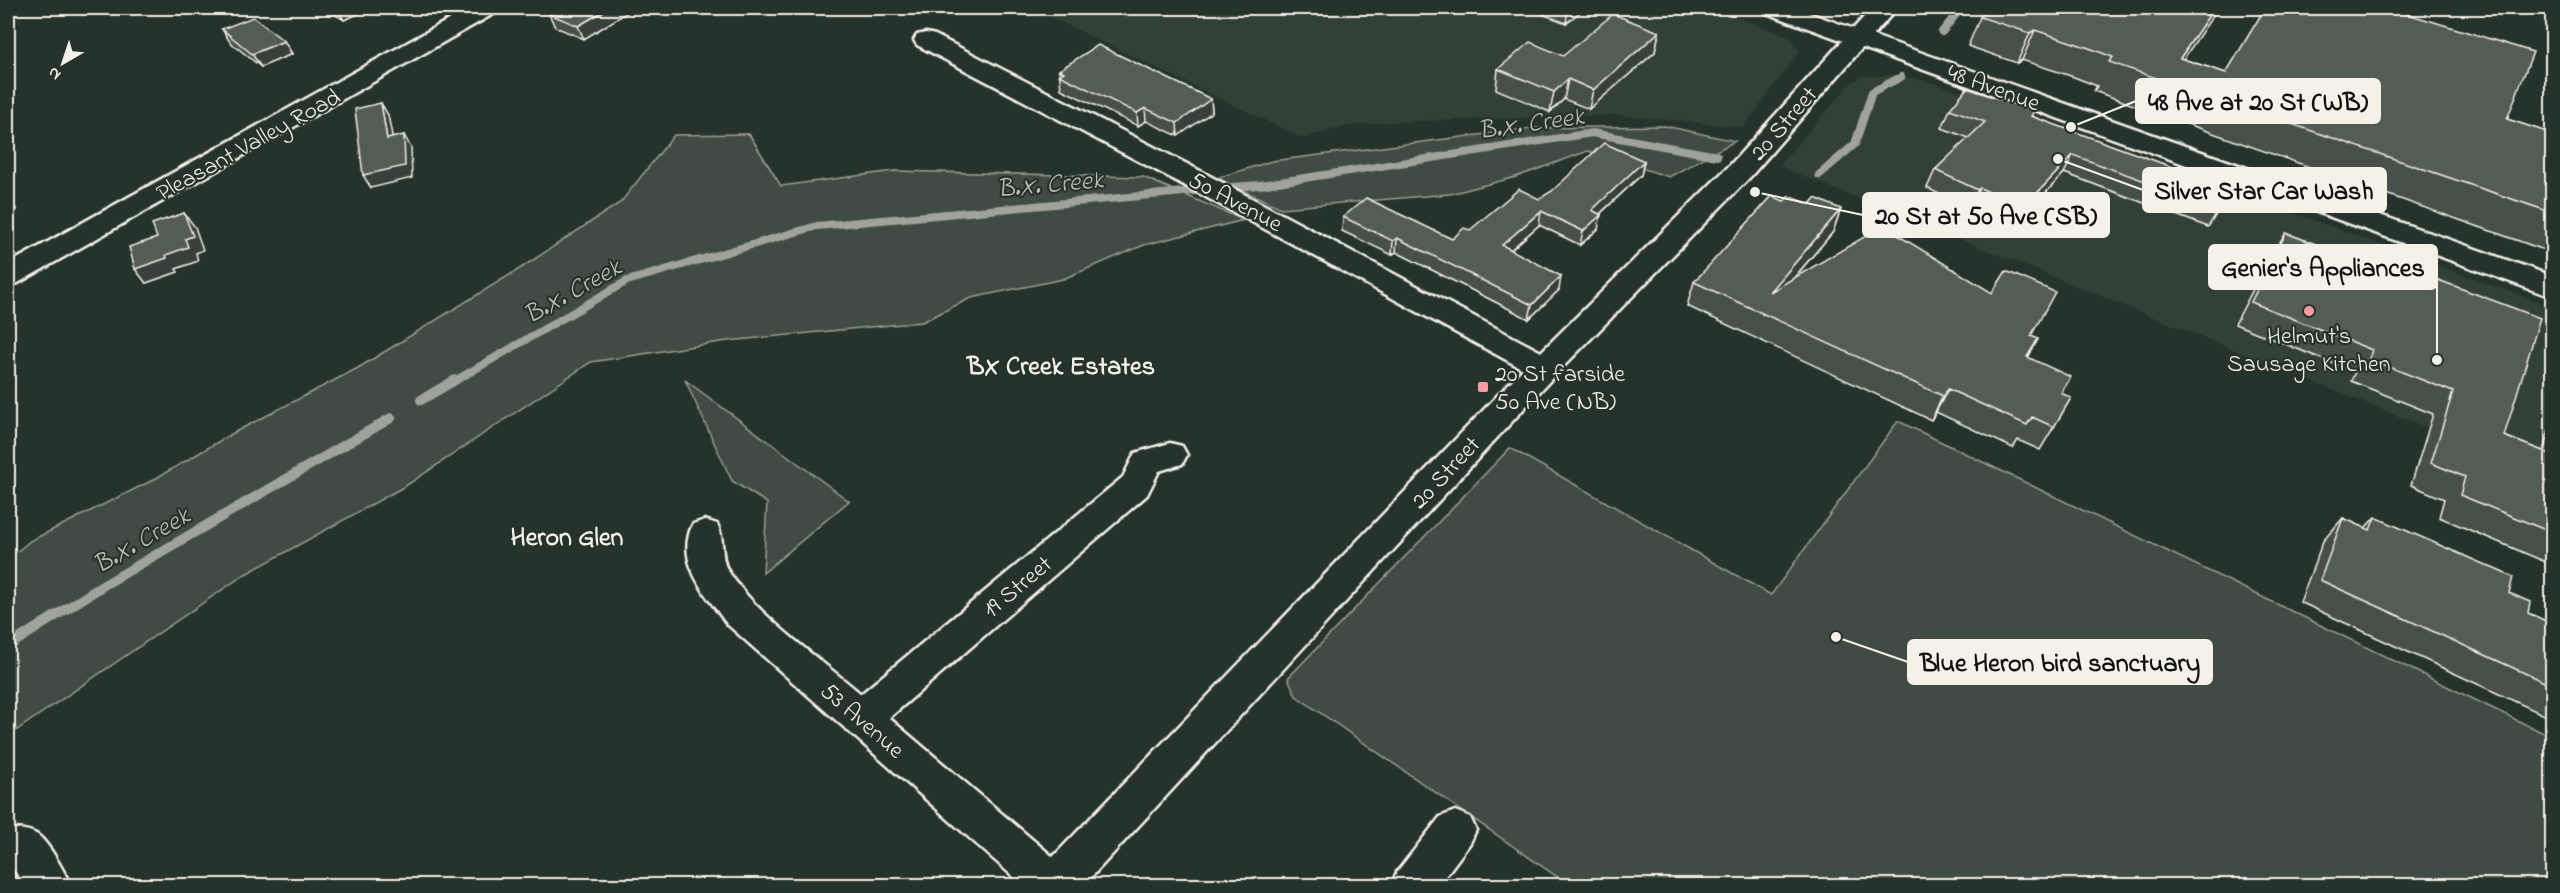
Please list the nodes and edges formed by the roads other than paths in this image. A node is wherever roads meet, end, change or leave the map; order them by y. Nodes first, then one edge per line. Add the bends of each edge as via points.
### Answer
1 (488, 8) edge
2 (1774, 8) edge
3 (1886, 8) edge
4 (1856, 37) junction
5 (926, 40) dead end
6 (8, 276) edge
7 (2553, 287) edge
8 (1545, 367) junction
9 (1170, 455) dead end
10 (705, 534) dead end
11 (861, 718) junction
12 (1455, 830) dead end
13 (8, 848) edge
14 (50, 885) edge
15 (1055, 885) edge
16 (1412, 885) edge

1 - 6 street, Pleasant Valley Road
2 - 4 street, 48 Avenue
3 - 4 street, 20 Street
4 - 7 street, 48 Avenue
4 - 8 street, 20 Street via 1742,170
5 - 8 street, 50 Avenue
8 - 15 street, 20 Street
9 - 11 street, 19 Street via 1148,462 1135,486
10 - 11 street, 53 Avenue via 708,570 740,613
11 - 15 street, 53 Avenue
12 - 16 street
13 - 14 street via 24,849

